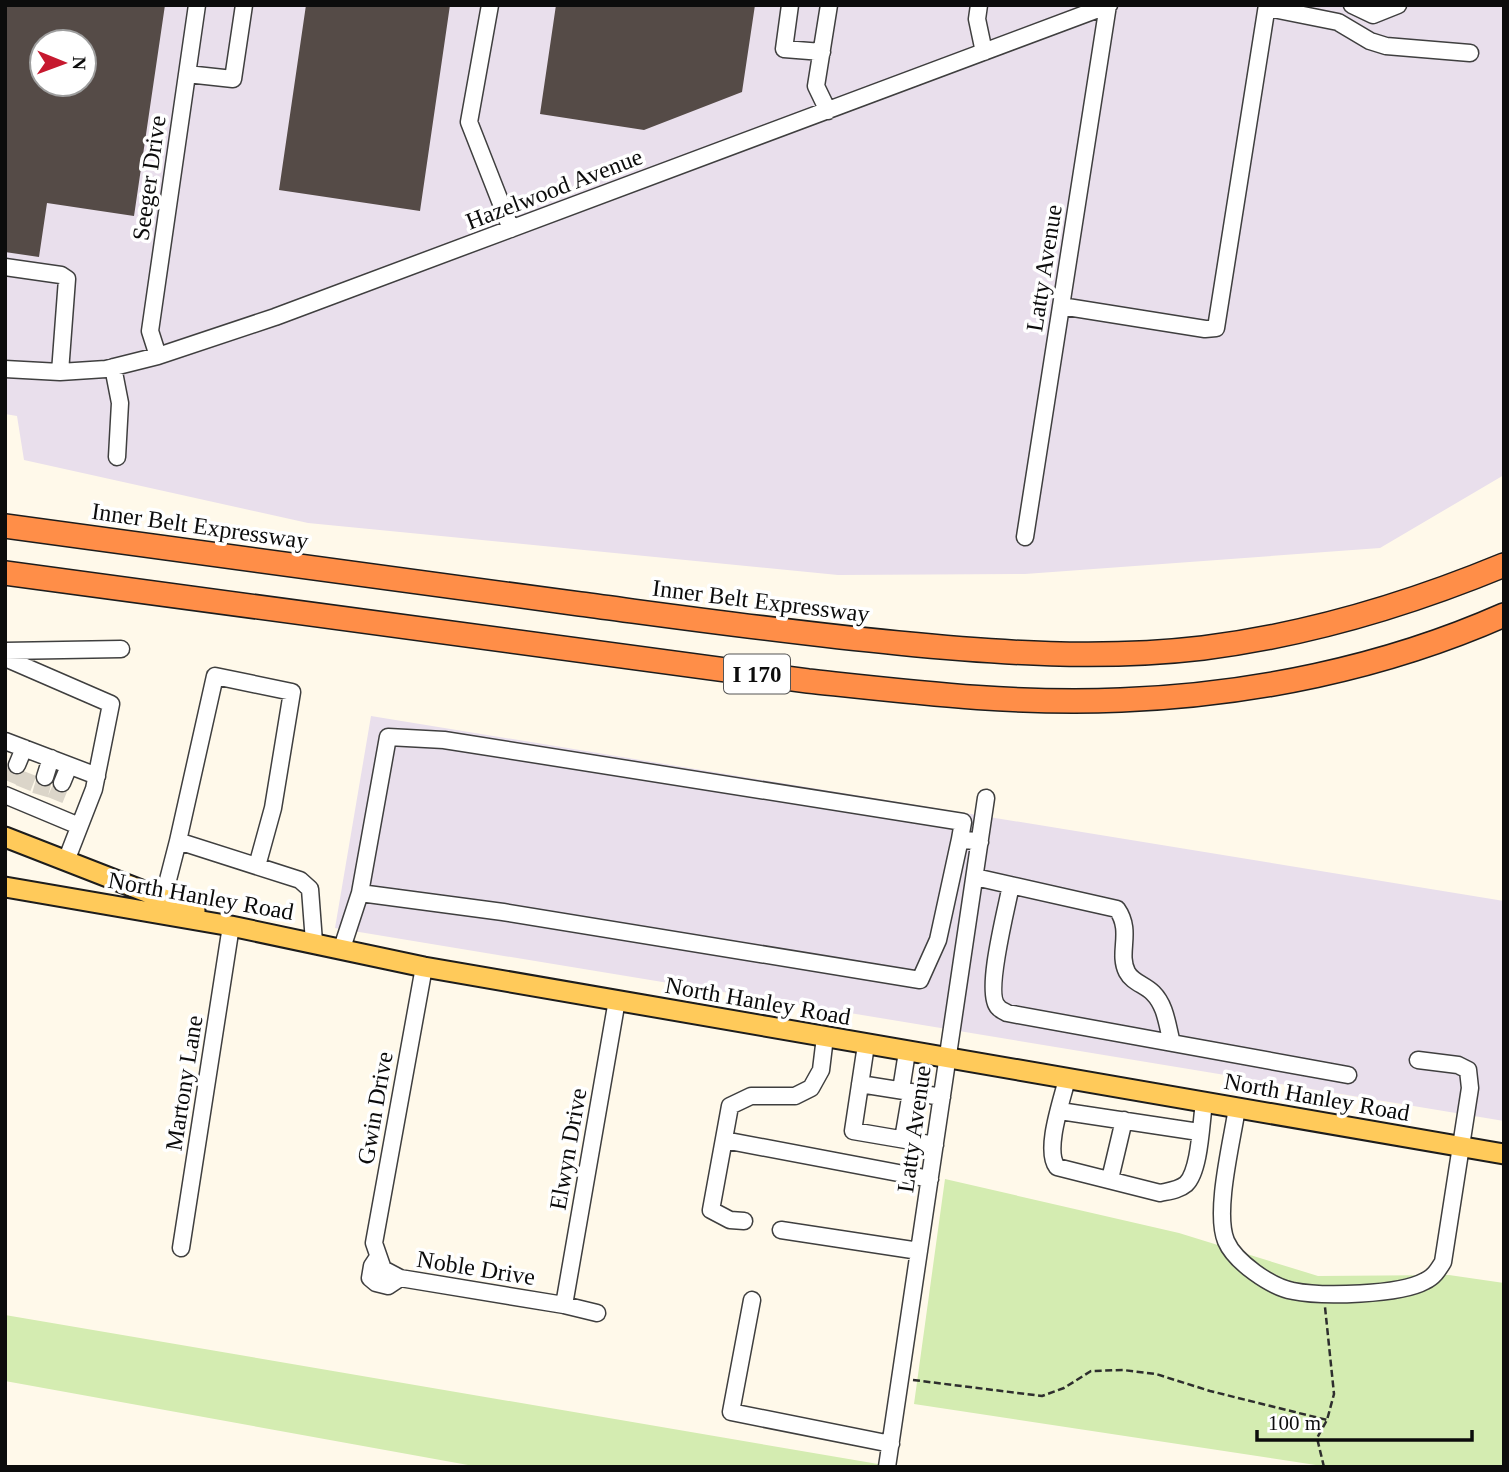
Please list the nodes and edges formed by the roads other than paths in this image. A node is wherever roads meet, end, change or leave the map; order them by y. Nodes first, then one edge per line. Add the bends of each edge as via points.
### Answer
1 (197, 5) edge
2 (244, 5) edge
3 (490, 5) edge
4 (790, 5) edge
5 (829, 5) edge
6 (979, 5) edge
7 (1108, 5) edge
8 (1352, 5) edge
9 (1398, 5) edge
10 (1268, 6) edge
11 (822, 51) junction
12 (984, 52) junction
13 (1470, 53) dead end
14 (187, 74) junction
15 (828, 110) junction
16 (511, 229) junction
17 (5, 267) edge
18 (1061, 306) junction
19 (158, 356) junction
20 (113, 368) junction
21 (5, 369) edge
22 (60, 372) junction
23 (117, 457) dead end
24 (5, 526) edge
25 (1025, 537) dead end
26 (1504, 565) edge
27 (5, 573) edge
28 (1504, 615) edge
29 (121, 649) dead end
30 (5, 651) edge
31 (5, 657) edge
32 (6, 742) edge
33 (69, 765) junction
34 (97, 776) junction
35 (62, 783) tunnel mouth
36 (12, 791) edge
37 (986, 798) dead end
38 (79, 826) junction
39 (5, 837) edge
40 (960, 839) junction
41 (178, 841) junction
42 (980, 842) junction
43 (66, 861) junction
44 (257, 866) junction
45 (975, 877) junction
46 (1011, 885) junction
47 (5, 887) edge
48 (360, 893) junction
49 (161, 906) junction
50 (231, 926) junction
51 (314, 942) junction
52 (342, 948) junction
53 (424, 967) junction
54 (617, 1000) junction
55 (825, 1037) junction
56 (1172, 1043) junction
57 (866, 1045) junction
58 (907, 1052) junction
59 (948, 1059) junction
60 (1418, 1060) dead end
61 (1348, 1075) dead end
62 (1067, 1079) junction
63 (860, 1084) junction
64 (906, 1091) junction
65 (942, 1097) junction
66 (1204, 1103) junction
67 (1237, 1108) junction
68 (1060, 1111) junction
69 (1124, 1120) junction
70 (1199, 1132) junction
71 (904, 1139) junction
72 (724, 1140) junction
73 (935, 1145) junction
74 (1460, 1147) junction
75 (1504, 1154) edge
76 (930, 1179) junction
77 (1110, 1179) junction
78 (744, 1221) dead end
79 (781, 1230) dead end
80 (181, 1248) dead end
81 (919, 1251) junction
82 (381, 1263) joint
83 (752, 1300) dead end
84 (564, 1305) junction
85 (597, 1313) dead end
86 (891, 1444) junction
87 (887, 1467) edge

1 - 14 street, Seeger Drive
2 - 14 street via 233,79
3 - 16 street via 469,122
4 - 11 street via 784,49
5 - 11 street
6 - 12 street
7 - 12 street, Hazelwood Avenue
7 - 18 street, Latty Avenue
8 - 9 street via 1373,15
10 - 13 street via 1338,22 1386,46
10 - 18 street via 1216,328
11 - 15 street via 816,86
12 - 15 street, Hazelwood Avenue
14 - 19 street, Seeger Drive via 150,331
15 - 16 street, Hazelwood Avenue
16 - 19 street, Hazelwood Avenue
17 - 22 street via 67,279
18 - 25 street, Latty Avenue
19 - 20 street, Hazelwood Avenue
20 - 22 street, Hazelwood Avenue
20 - 23 street via 120,403
21 - 22 street, Hazelwood Avenue
24 - 26 highway, Inner Belt Expressway / I 170 via 797,633 1045,654 1150,652 1267,638 1404,603
27 - 28 highway, I 170 via 808,681 1063,701 1167,698 1244,689 1388,657
29 - 30 street
31 - 34 street via 111,704
32 - 33 street via 34,762
33 - 34 street
33 - 35 street
34 - 38 street
36 - 38 street via 45,804
37 - 42 street, Latty Avenue
38 - 43 street
39 - 43 main road
40 - 42 street
40 - 48 street via 938,940 920,980
40 - 48 street via 962,822 444,740 388,737
41 - 44 street
41 - 44 street via 215,676 292,692 273,808
41 - 49 street
42 - 45 street, Latty Avenue
43 - 49 main road
44 - 51 street via 300,880 310,889
45 - 46 street
45 - 59 street, Latty Avenue
46 - 56 street via 1117,909 1126,927 1127,972 1164,1007
46 - 56 street via 993,976 998,1007 1007,1013
47 - 49 main road, North Hanley Road
48 - 52 street
49 - 50 main road, North Hanley Road
50 - 51 main road, North Hanley Road
50 - 80 street, Martony Lane
51 - 52 main road, North Hanley Road
52 - 53 main road, North Hanley Road
53 - 54 main road, North Hanley Road
53 - 82 street, Gwin Drive via 374,1243
54 - 55 main road, North Hanley Road
54 - 84 street, Elwyn Drive
55 - 57 main road, North Hanley Road
55 - 72 street via 821,1070 811,1088 795,1096 751,1096 730,1106
56 - 61 street
57 - 58 main road, North Hanley Road
57 - 63 street
58 - 59 main road, North Hanley Road
58 - 64 street
59 - 62 main road, North Hanley Road
59 - 65 street, Latty Avenue
60 - 74 street via 1468,1070 1470,1088
62 - 66 main road, North Hanley Road
62 - 68 street
63 - 64 street
63 - 71 street via 853,1131
64 - 65 street
64 - 71 street
65 - 73 street, Latty Avenue
66 - 67 main road, North Hanley Road
66 - 70 street
67 - 74 main road, North Hanley Road
67 - 74 street via 1222,1217 1225,1239 1234,1256 1291,1291 1388,1292 1435,1275 1443,1262
68 - 69 street
68 - 77 street via 1051,1148 1057,1167
69 - 70 street
69 - 77 street
70 - 77 street via 1194,1169 1188,1182 1177,1190 1160,1193
71 - 73 street
72 - 76 street
72 - 78 street via 711,1210
73 - 76 street, Latty Avenue
74 - 75 main road, North Hanley Road
76 - 81 street, Latty Avenue
79 - 81 street
81 - 86 street, Latty Avenue
82 - 84 street, Noble Drive via 400,1278
83 - 86 street via 731,1412
84 - 85 street, Noble Drive
86 - 87 street, Latty Avenue

